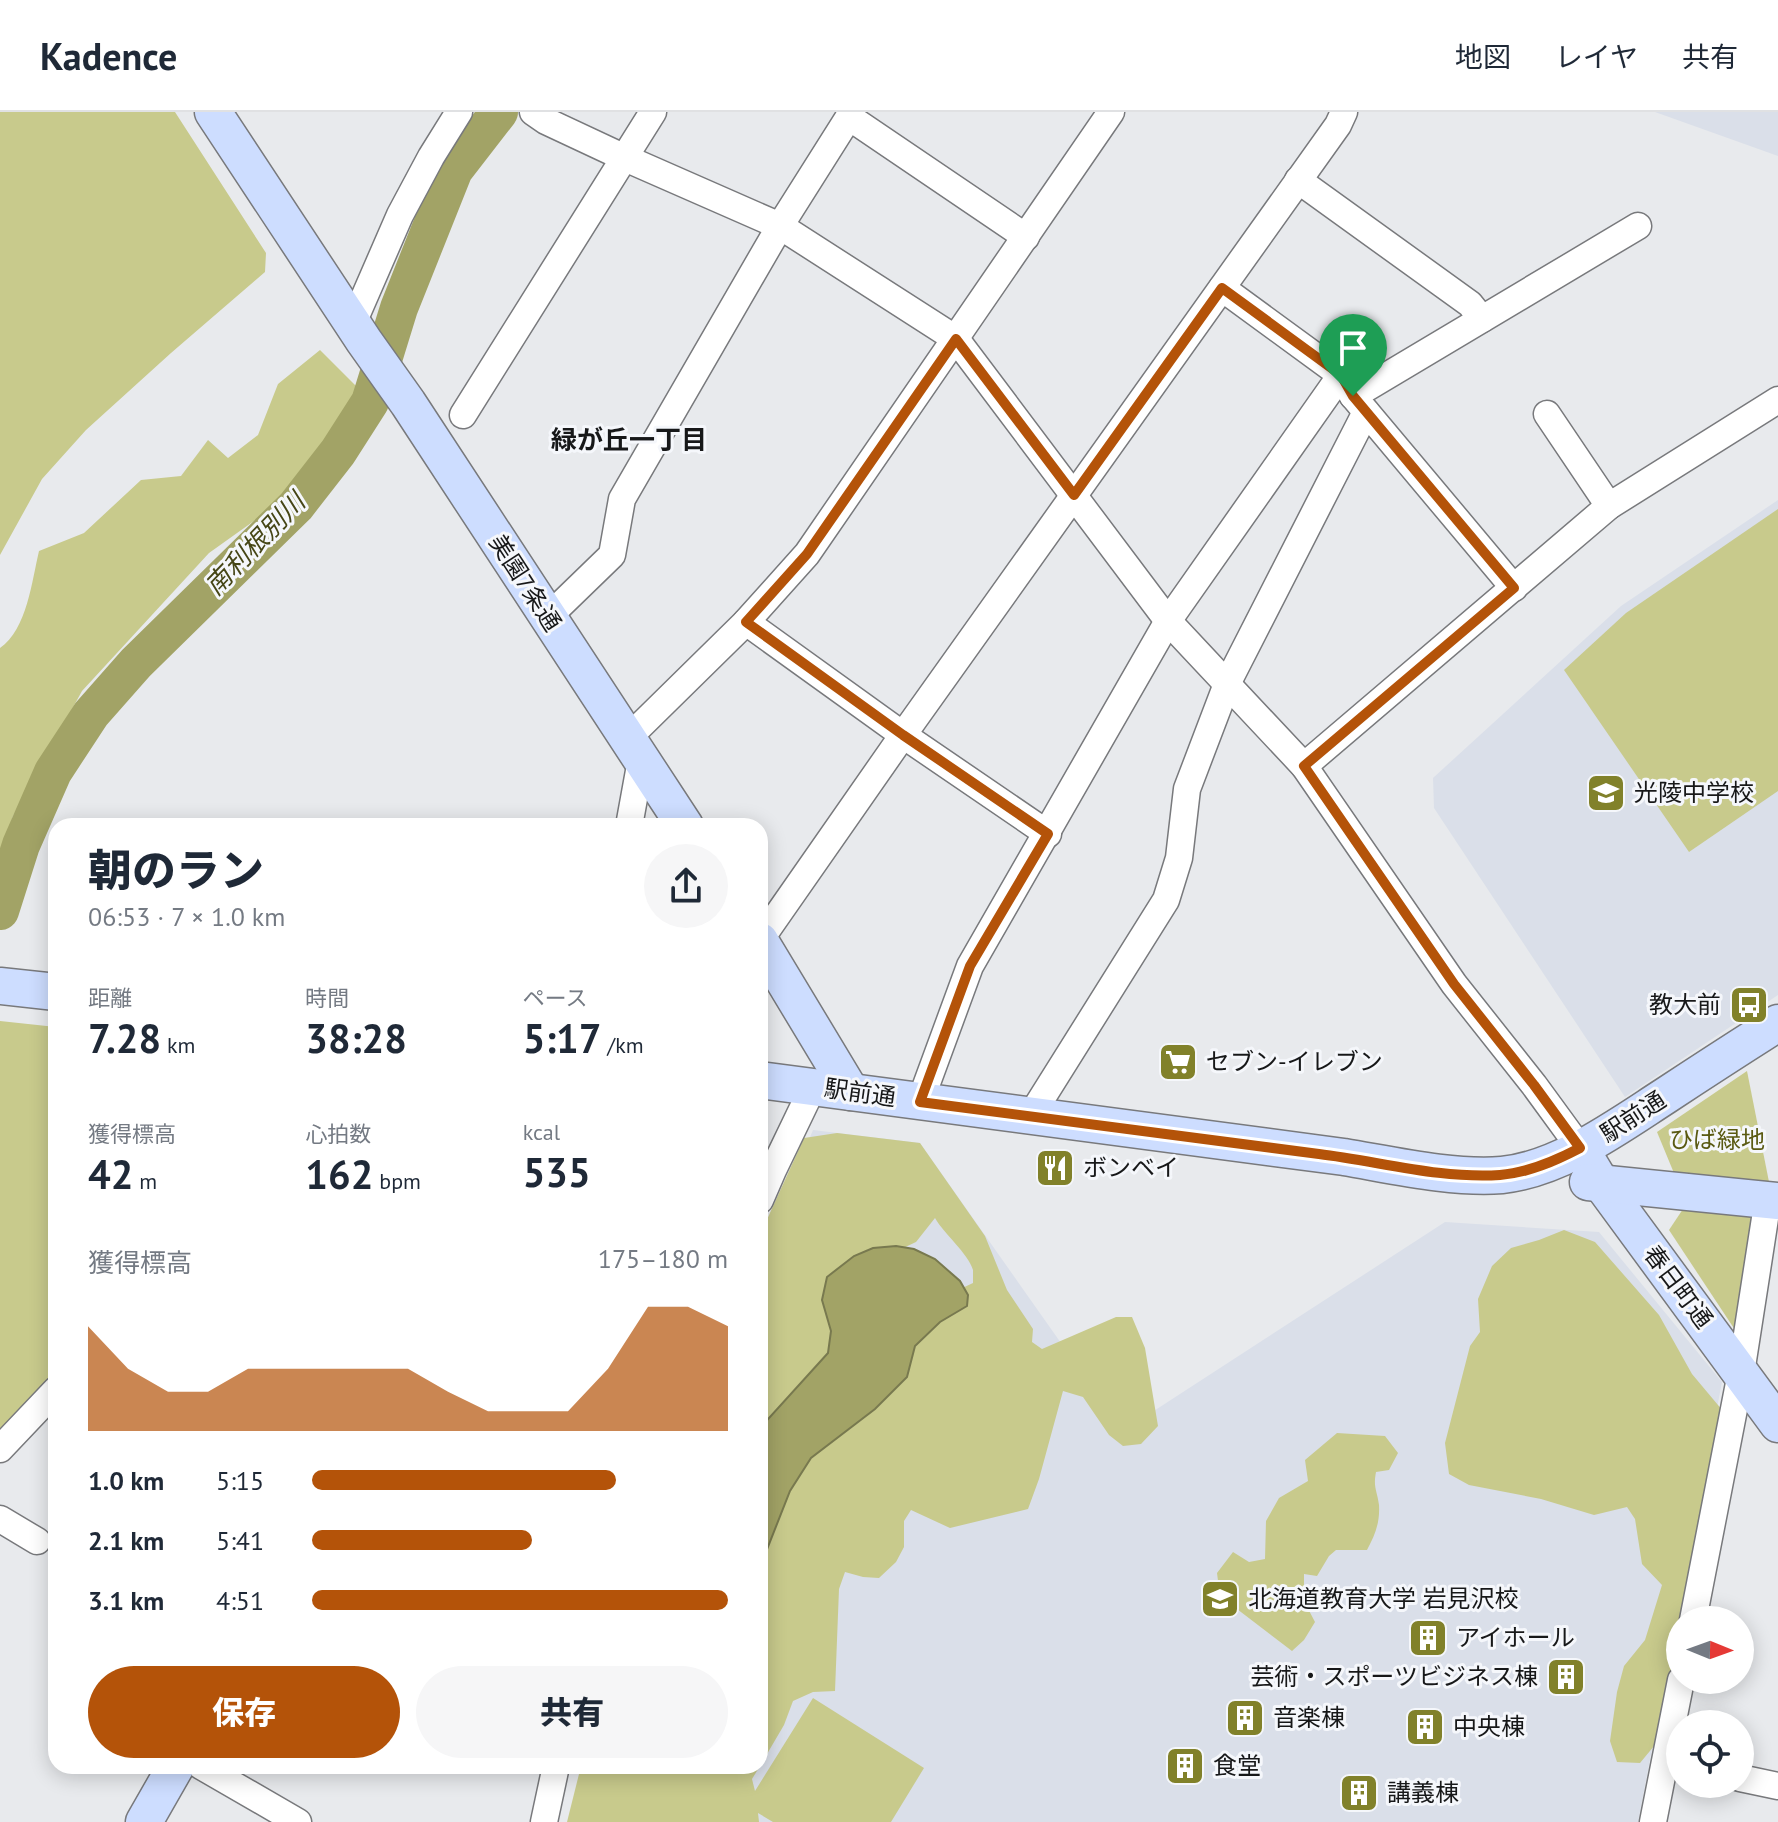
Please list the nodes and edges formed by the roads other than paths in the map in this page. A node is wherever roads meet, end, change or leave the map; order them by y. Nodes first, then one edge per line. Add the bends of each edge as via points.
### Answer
1 (459, 112) edge
2 (653, 112) edge
3 (1111, 112) edge
4 (1344, 112) edge
5 (850, 114) edge
6 (222, 115) edge
7 (539, 116) edge
8 (625, 158) junction
9 (1298, 180) junction
10 (780, 226) junction
11 (1638, 226) dead end
12 (1026, 237) junction
13 (1222, 288) junction
14 (1482, 319) junction
15 (358, 332) junction
16 (956, 339) junction
17 (1353, 395) junction
18 (1778, 400) edge
19 (1547, 414) dead end
20 (463, 415) dead end
21 (1074, 495) junction
22 (1609, 506) junction
23 (1514, 588) junction
24 (547, 618) junction
25 (1168, 621) junction
26 (746, 622) junction
27 (1227, 684) junction
28 (903, 735) junction
29 (635, 749) junction
30 (1304, 766) junction
31 (630, 818) edge
32 (680, 818) edge
33 (1048, 834) junction
34 (768, 929) edge
35 (768, 954) edge
36 (1, 986) edge
37 (48, 991) edge
38 (1778, 1023) edge
39 (768, 1081) edge
40 (813, 1087) junction
41 (851, 1092) junction
42 (920, 1102) junction
43 (1030, 1117) junction
44 (1580, 1148) junction
45 (1498, 1175) junction
46 (768, 1182) edge
47 (1601, 1183) junction
48 (1773, 1200) edge
49 (1741, 1373) junction
50 (48, 1398) edge
51 (1778, 1424) edge
52 (0, 1449) edge
53 (0, 1519) edge
54 (37, 1541) dead end
55 (1696, 1606) edge
56 (171, 1774) edge
57 (215, 1774) edge
58 (554, 1774) edge
59 (1754, 1781) edge
60 (1666, 1782) edge
61 (1778, 1786) edge
62 (144, 1822) edge
63 (298, 1822) edge
64 (544, 1822) edge
65 (1653, 1822) edge

1 - 15 street via 400,215
2 - 8 street
3 - 12 street
4 - 9 street
5 - 10 street
5 - 12 street
6 - 15 street, 美園7条通
7 - 8 street
8 - 10 street
8 - 20 street
9 - 13 street
9 - 14 street via 1470,304
10 - 16 street
10 - 24 street via 622,499 612,555
11 - 14 street
12 - 16 street
13 - 17 street
13 - 21 street
14 - 17 street
15 - 24 street, 美園7条通
16 - 21 street
16 - 26 street via 807,554
17 - 23 street
17 - 25 street
17 - 27 street
18 - 22 street
19 - 22 street
21 - 25 street
21 - 28 street
22 - 23 street
23 - 30 street
24 - 29 street, 美園7条通
25 - 27 street
25 - 33 street
26 - 28 street
26 - 29 street
27 - 30 street
27 - 43 street via 1187,789 1179,858 1166,900
28 - 33 street
28 - 34 street
29 - 31 street
29 - 32 street, 美園7条通
30 - 44 street via 1454,984
33 - 42 street via 970,966
35 - 41 street
36 - 37 street
38 - 44 street, 駅前通
39 - 40 street, 駅前通
40 - 41 street, 駅前通
40 - 46 street
41 - 42 street, 駅前通
42 - 43 street, 駅前通
43 - 45 street, 駅前通 via 1431,1172
44 - 45 street, 駅前通 via 1534,1168
44 - 47 street, 春日町通
45 - 47 street
47 - 48 street
47 - 49 street, 春日町通
48 - 49 street
49 - 51 street, 春日町通
49 - 55 street
50 - 52 street
53 - 54 street
56 - 62 street
57 - 63 street
58 - 64 street
59 - 61 street
60 - 65 street

